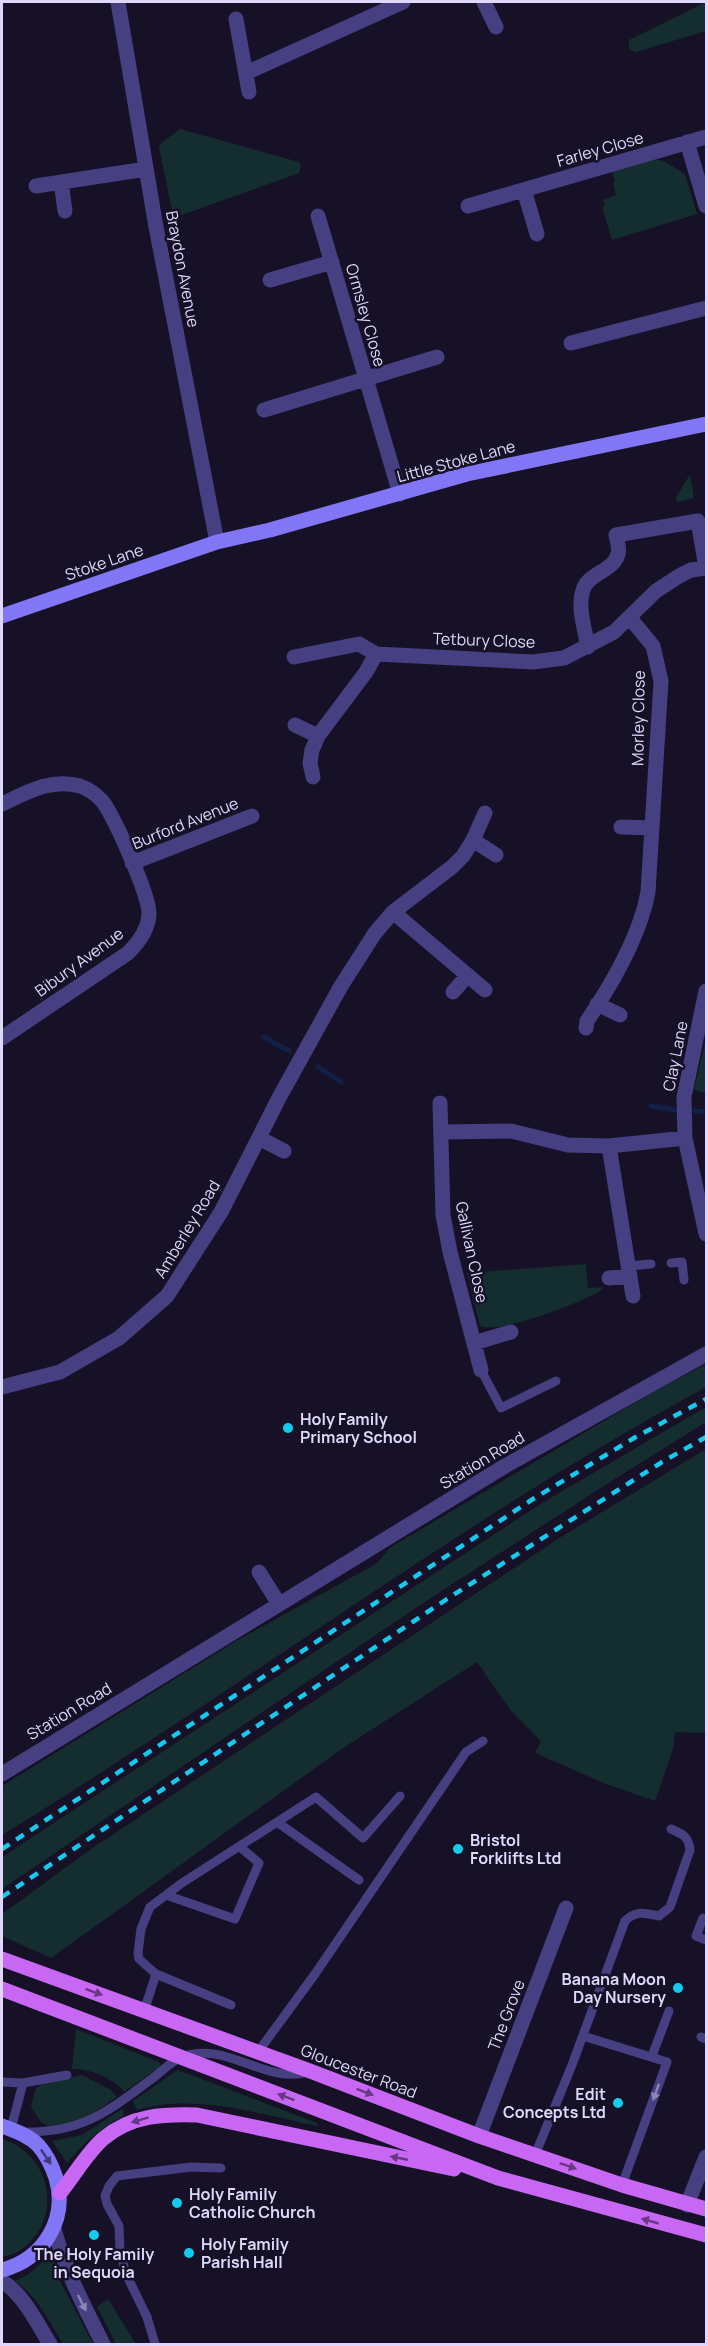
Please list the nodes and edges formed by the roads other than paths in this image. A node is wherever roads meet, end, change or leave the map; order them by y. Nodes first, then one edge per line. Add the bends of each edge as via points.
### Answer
1 (118, 2) edge
2 (403, 2) edge
3 (484, 2) edge
4 (236, 19) dead end
5 (496, 27) dead end
6 (246, 73) junction
7 (249, 92) dead end
8 (706, 136) edge
9 (687, 142) junction
10 (146, 169) junction
11 (61, 182) junction
12 (36, 186) dead end
13 (524, 190) junction
14 (468, 206) dead end
15 (706, 206) edge
16 (65, 211) dead end
17 (318, 216) dead end
18 (537, 234) dead end
19 (332, 262) junction
20 (270, 280) dead end
21 (706, 308) edge
22 (570, 343) dead end
23 (436, 357) dead end
24 (366, 379) junction
25 (264, 410) dead end
26 (706, 424) edge
27 (400, 494) junction
28 (218, 542) junction
29 (706, 568) edge
30 (2, 612) edge
31 (630, 618) junction
32 (588, 646) junction
33 (376, 654) junction
34 (294, 657) dead end
35 (295, 725) dead end
36 (318, 736) junction
37 (313, 777) dead end
38 (2, 804) edge
39 (485, 813) dead end
40 (252, 816) dead end
41 (621, 827) dead end
42 (652, 828) junction
43 (474, 840) junction
44 (496, 855) dead end
45 (132, 863) junction
46 (393, 912) junction
47 (468, 975) junction
48 (485, 990) dead end
49 (706, 991) edge
50 (453, 992) dead end
51 (597, 1004) junction
52 (620, 1015) dead end
53 (586, 1028) dead end
54 (2, 1038) edge
55 (440, 1103) dead end
56 (441, 1132) junction
57 (259, 1138) junction
58 (685, 1138) junction
59 (609, 1146) junction
60 (284, 1151) dead end
61 (706, 1234) edge
62 (671, 1263) dead end
63 (651, 1264) dead end
64 (629, 1271) junction
65 (609, 1278) dead end
66 (684, 1280) dead end
67 (633, 1296) dead end
68 (511, 1332) dead end
69 (474, 1343) junction
70 (706, 1354) edge
71 (482, 1370) joint
72 (556, 1381) dead end
73 (2, 1388) edge
74 (259, 1572) dead end
75 (279, 1604) junction
76 (483, 1740) dead end
77 (2, 1774) edge
78 (400, 1796) dead end
79 (277, 1822) junction
80 (671, 1829) dead end
81 (240, 1847) junction
82 (359, 1880) dead end
83 (166, 1895) junction
84 (566, 1908) dead end
85 (703, 1918) dead end
86 (706, 1940) edge
87 (2, 1959) edge
88 (156, 1974) junction
89 (5, 1990) edge
90 (231, 2005) dead end
91 (144, 2010) junction
92 (669, 2011) dead end
93 (583, 2036) junction
94 (258, 2052) junction
95 (652, 2056) junction
96 (181, 2057) junction
97 (310, 2071) junction
98 (67, 2075) dead end
99 (2, 2082) edge
100 (23, 2083) junction
101 (10, 2129) edge
102 (479, 2136) junction
103 (535, 2155) junction
104 (706, 2157) edge
105 (221, 2168) dead end
106 (498, 2178) junction
107 (622, 2185) junction
108 (60, 2193) junction
109 (687, 2205) junction
110 (706, 2209) edge
111 (54, 2229) junction
112 (706, 2235) edge
113 (2, 2270) edge
114 (2, 2281) edge
115 (50, 2344) edge
116 (103, 2344) edge
117 (155, 2344) edge

1 - 10 street, Braydon Avenue
2 - 6 street
3 - 5 street
4 - 6 street
6 - 7 street
8 - 9 street, Farley Close
9 - 13 street, Farley Close
9 - 15 street
10 - 11 street
10 - 28 street, Braydon Avenue
11 - 12 street
11 - 16 street
13 - 14 street, Farley Close
13 - 18 street
17 - 19 street, Ormsley Close
19 - 20 street, Ormsley Close
19 - 24 street, Ormsley Close
21 - 22 street
23 - 24 street, Ormsley Close
24 - 25 street, Ormsley Close
24 - 27 street, Ormsley Close
26 - 27 street, Little Stoke Lane via 508,465
27 - 28 street, Little Stoke Lane
28 - 30 street, Stoke Lane
29 - 31 street, Tetbury Close via 691,570 656,591
29 - 32 street, Tetbury Close via 698,521 616,535 617,557 583,589 581,609
31 - 32 street, Tetbury Close
31 - 42 street, Morley Close via 653,646 661,681
32 - 33 street, Tetbury Close via 564,658 533,662
33 - 34 street, Tetbury Close via 359,644
33 - 36 street
35 - 36 street
36 - 37 street via 310,763
38 - 45 street, Bibury Avenue via 37,787 61,783 81,786 101,800
39 - 43 street, Amberley Road
40 - 45 street, Burford Avenue
41 - 42 street
42 - 51 street, Morley Close via 644,917
43 - 44 street
43 - 46 street, Amberley Road via 452,867
45 - 54 street, Bibury Avenue via 149,914 136,945
46 - 47 street
46 - 57 street, Amberley Road via 340,986
47 - 48 street
47 - 50 street
49 - 58 street, Clay Lane via 684,1097
51 - 52 street
51 - 53 street, Morley Close
55 - 56 street, Gallivan Close
56 - 59 street via 511,1131 568,1145
56 - 69 street, Gallivan Close via 443,1215
57 - 60 street
57 - 73 street, Amberley Road via 221,1212 167,1296 119,1338 60,1372
58 - 59 street
58 - 61 street, Clay Lane
59 - 64 street
62 - 66 lane via 682,1262
63 - 64 lane
64 - 65 street
64 - 67 street
68 - 69 street
69 - 71 street, Gallivan Close
70 - 75 street, Station Road via 505,1466
71 - 72 lane via 501,1408
74 - 75 street
75 - 77 street, Station Road
76 - 94 lane via 466,1752
78 - 79 lane via 363,1838 316,1797
79 - 81 lane
79 - 82 lane
80 - 93 lane via 684,1835 690,1850 670,1907 658,1916 639,1911 625,1921
81 - 83 lane
81 - 83 lane via 259,1863 235,1919
83 - 88 lane via 150,1907 141,1929 139,1959
84 - 102 street, The Grove
85 - 86 lane via 696,1936
87 -> 91 main road, Gloucester Road
88 - 90 lane
88 - 91 lane
89 - 96 main road
91 - 94 main road, Gloucester Road
92 - 95 lane
93 - 95 lane
93 - 103 lane
94 - 97 main road, Gloucester Road
95 -> 107 lane via 667,2062
96 - 97 lane via 216,2054 288,2076
96 - 101 lane via 85,2124 46,2132
106 -> 96 main road
97 -> 102 main road, Gloucester Road
98 - 100 lane
99 - 100 lane
100 - 101 lane
101 -> 108 street via 38,2145 51,2163
102 - 103 main road, Gloucester Road
103 -> 107 main road, Gloucester Road
104 - 109 street
105 - 117 lane via 117,2176 105,2196 119,2226 126,2274
106 -> 108 main road via 197,2115 161,2114 132,2121 104,2138
112 -> 106 main road
107 - 109 main road, Gloucester Road
108 - 111 street
109 - 110 main road, Gloucester Road
111 - 113 street via 35,2252
111 -> 116 street via 63,2261
114 - 115 street via 29,2309

